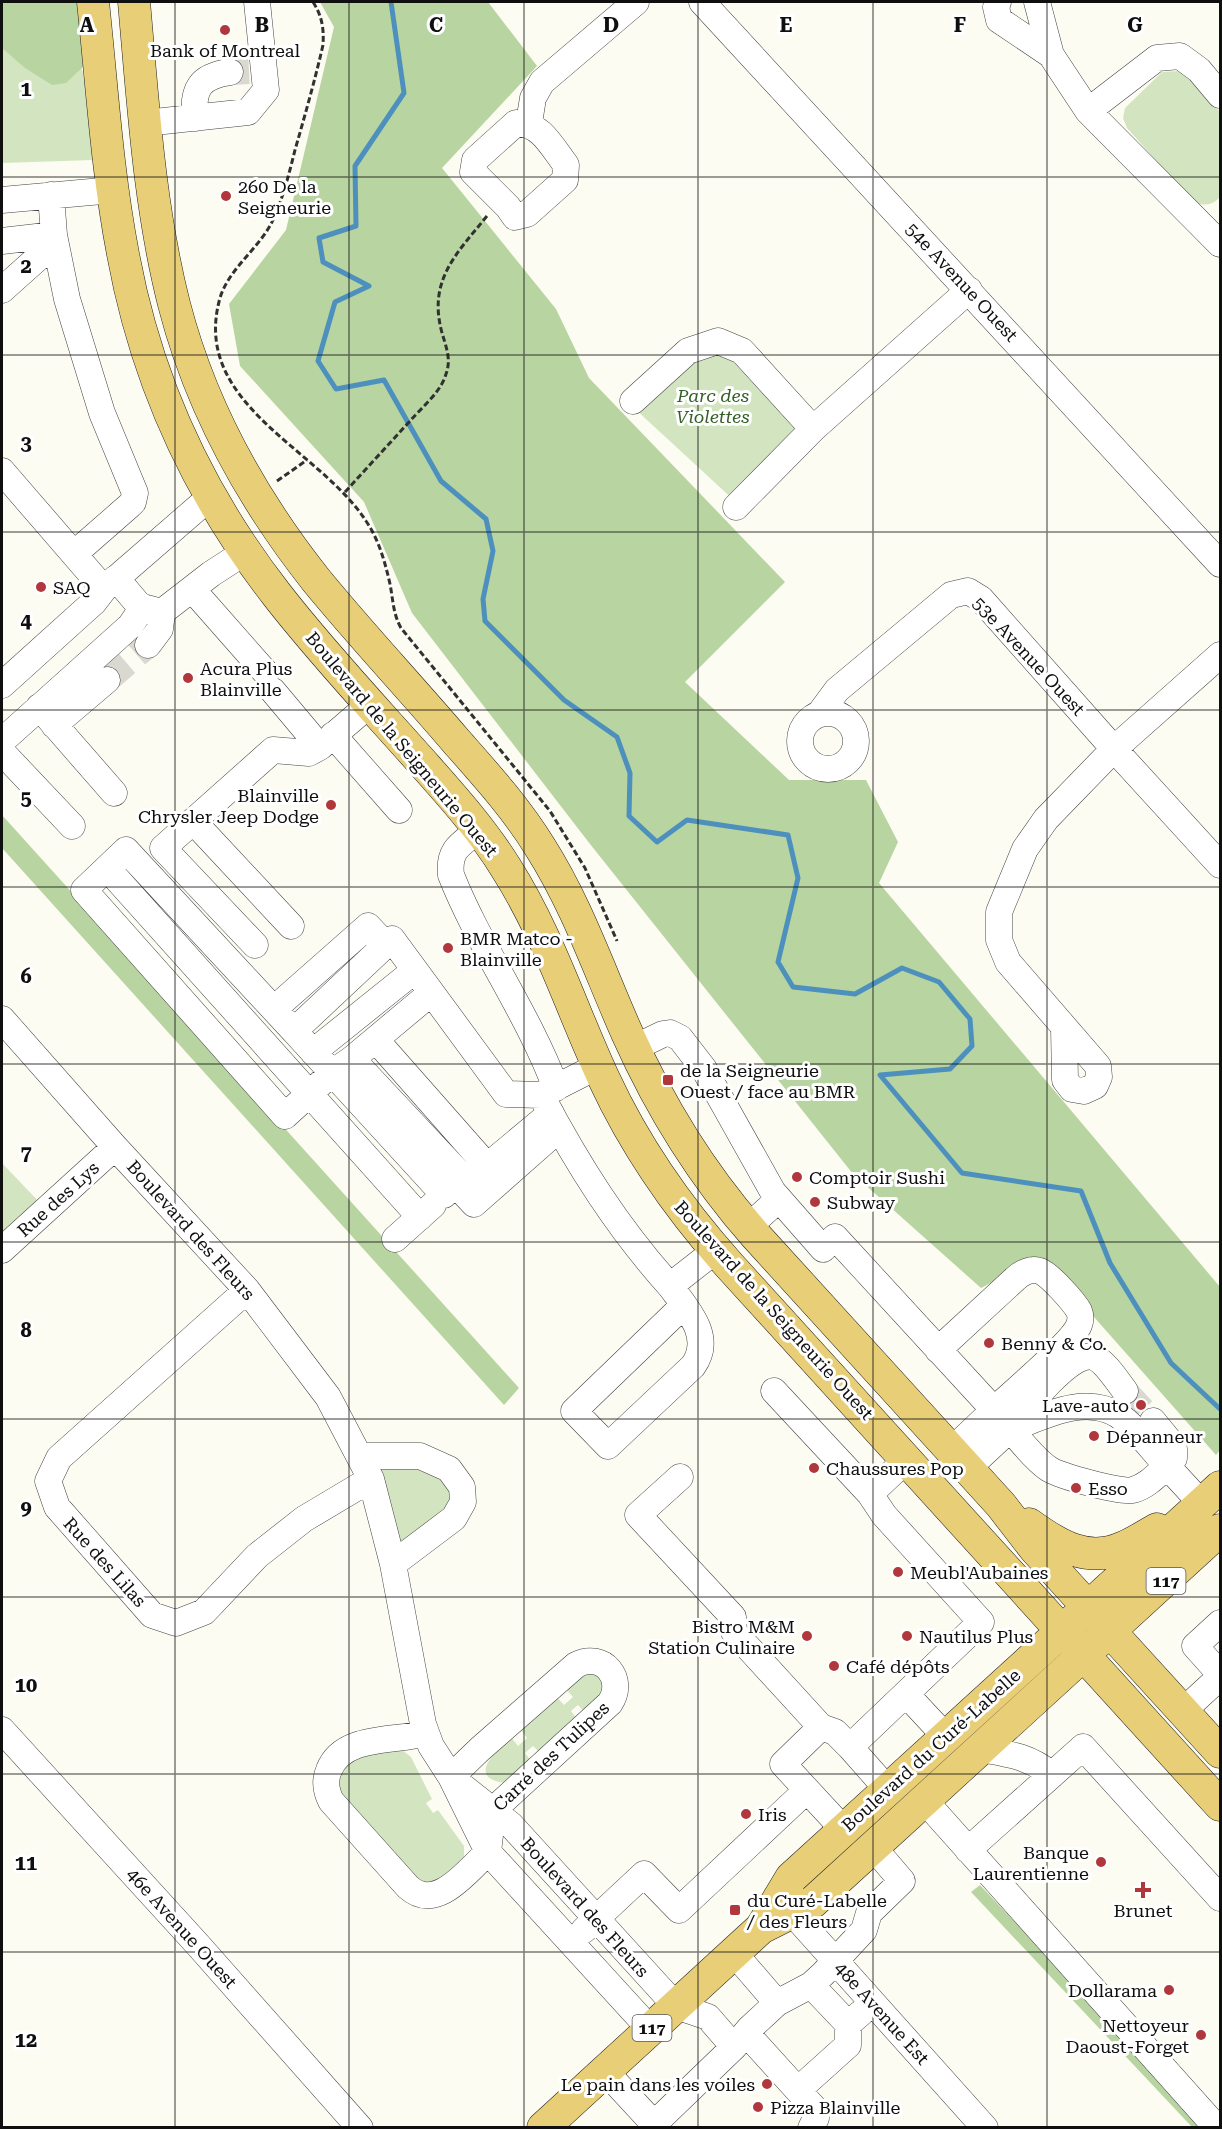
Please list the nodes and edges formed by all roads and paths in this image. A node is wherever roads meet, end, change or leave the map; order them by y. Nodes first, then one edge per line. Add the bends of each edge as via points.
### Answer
1 (93, 2) edge
2 (134, 2) edge
3 (257, 2) edge
4 (313, 2) edge
5 (636, 2) edge
6 (702, 2) edge
7 (998, 2) edge
8 (1037, 2) edge
9 (1051, 55) junction
10 (248, 71) junction
11 (1221, 95) edge
12 (1088, 111) junction
13 (195, 118) junction
14 (146, 123) junction
15 (529, 123) dead end
16 (113, 190) junction
17 (51, 195) junction
18 (2, 200) edge
19 (493, 209) dead end
20 (1215, 229) edge
21 (2, 241) edge
22 (55, 243) junction
23 (2, 290) edge
24 (969, 290) junction
25 (633, 401) dead end
26 (813, 429) junction
27 (307, 460) junction
28 (2, 471) edge
29 (259, 480) junction
30 (345, 492) junction
31 (210, 497) junction
32 (354, 503) dead end
33 (736, 507) dead end
34 (245, 552) junction
35 (74, 554) junction
36 (1221, 564) edge
37 (110, 583) junction
38 (192, 589) junction
39 (152, 609) junction
40 (148, 645) tunnel mouth
41 (1221, 655) edge
42 (401, 677) junction
43 (107, 680) tunnel mouth
44 (2, 684) edge
45 (370, 704) junction
46 (820, 713) dead end
47 (46, 716) junction
48 (2, 741) edge
49 (327, 741) junction
50 (1114, 749) junction
51 (2, 752) edge
52 (114, 793) dead end
53 (399, 810) dead end
54 (193, 821) junction
55 (72, 826) dead end
56 (479, 830) junction
57 (1221, 865) edge
58 (107, 868) junction
59 (291, 926) dead end
60 (255, 945) dead end
61 (386, 945) junction
62 (414, 971) junction
63 (251, 984) junction
64 (431, 993) junction
65 (230, 1004) junction
66 (274, 1010) junction
67 (2, 1019) edge
68 (206, 1026) junction
69 (1064, 1028) dead end
70 (294, 1031) junction
71 (376, 1040) junction
72 (634, 1048) junction
73 (313, 1052) junction
74 (343, 1066) junction
75 (598, 1066) junction
76 (310, 1094) junction
77 (552, 1106) junction
78 (115, 1147) junction
79 (488, 1167) junction
80 (457, 1189) junction
81 (779, 1199) junction
82 (420, 1217) junction
83 (748, 1227) junction
84 (395, 1239) dead end
85 (2, 1250) edge
86 (716, 1250) junction
87 (247, 1290) junction
88 (677, 1296) junction
89 (938, 1350) junction
90 (774, 1391) dead end
91 (1095, 1406) junction
92 (1068, 1409) junction
93 (993, 1410) junction
94 (1143, 1425) junction
95 (1010, 1429) junction
96 (359, 1456) junction
97 (908, 1459) junction
98 (960, 1459) junction
99 (1167, 1466) junction
100 (680, 1477) dead end
101 (371, 1479) junction
102 (870, 1494) junction
103 (1211, 1496) edge
104 (1001, 1504) junction
105 (1221, 1530) edge
106 (393, 1564) junction
107 (1089, 1607) junction
108 (1221, 1623) edge
109 (1063, 1630) junction
110 (1110, 1631) junction
111 (1083, 1655) junction
112 (1221, 1676) edge
113 (906, 1694) junction
114 (1183, 1711) junction
115 (821, 1727) junction
116 (2, 1730) edge
117 (426, 1733) junction
118 (946, 1737) junction
119 (850, 1747) junction
120 (980, 1749) junction
121 (1221, 1752) edge
122 (1052, 1775) junction
123 (451, 1778) junction
124 (807, 1790) junction
125 (888, 1790) junction
126 (924, 1800) junction
127 (1221, 1804) edge
128 (483, 1818) junction
129 (844, 1830) junction
130 (873, 1847) junction
131 (968, 1850) junction
132 (488, 1852) junction
133 (1221, 1898) edge
134 (785, 1905) junction
135 (596, 1919) junction
136 (570, 1943) junction
137 (734, 1953) junction
138 (835, 1960) junction
139 (811, 1985) junction
140 (777, 2003) junction
141 (872, 2003) junction
142 (676, 2006) junction
143 (848, 2024) junction
144 (650, 2029) junction
145 (740, 2040) junction
146 (605, 2071) junction
147 (798, 2090) junction
148 (652, 2126) edge
149 (360, 2127) edge
150 (543, 2127) edge
151 (811, 2127) edge
152 (985, 2127) edge
153 (1217, 2127) edge

1 - 16 main road, Boulevard de la Seigneurie Ouest
2 - 14 main road, Boulevard de la Seigneurie Ouest
3 - 10 street
4 - 27 path via 321,15 323,45 285,186 268,230 224,288 217,332 220,359 229,381 249,406
5 - 15 street via 542,82 533,98
6 - 24 street, 54e Avenue Ouest
7 - 9 street via 999,20
8 - 9 street
9 - 12 street
10 - 13 street via 213,75 202,84 194,100
10 - 13 street via 266,90 248,112
11 - 12 street via 1180,56 1157,58
12 - 20 street
13 - 14 street
14 - 29 main road, Boulevard de la Seigneurie Ouest via 156,213 177,315 205,393
16 - 17 street
16 - 31 main road, Boulevard de la Seigneurie Ouest via 127,275 150,360 173,422
17 - 18 street
17 - 22 street
19 - 30 path via 454,257 441,284 438,314 449,365 445,379
21 - 22 street
22 - 23 street
22 - 35 street via 97,399 135,493 130,506
24 - 26 street
24 - 36 street, 54e Avenue Ouest
25 - 26 street via 688,351 718,340 742,351
26 - 33 street
27 - 29 path via 291,473
27 - 30 path
28 - 35 street
29 - 31 main road
29 - 42 main road, Boulevard de la Seigneurie Ouest via 280,531 314,577
30 - 32 path
31 - 34 main road, Boulevard de la Seigneurie Ouest
31 - 37 street
34 - 38 street
34 - 45 main road, Boulevard de la Seigneurie Ouest
35 - 37 street
37 - 39 street
37 - 44 street
38 - 39 street
38 - 49 street via 269,682
39 - 40 street via 160,629
39 - 47 street via 130,626
41 - 50 street
42 - 45 main road
42 - 72 main road, Boulevard de la Seigneurie Ouest via 498,789 539,845 573,906
43 - 47 street
45 - 49 street
45 - 56 main road, Boulevard de la Seigneurie Ouest
46 - 50 street, 53e Avenue Ouest via 837,690 951,595 968,591 981,599
47 - 48 street
47 - 52 street
49 - 53 street
49 - 54 street via 309,753 273,750
50 - 57 street, 53e Avenue Ouest
50 - 69 street via 1046,819 1018,864 999,912 999,940 1008,962
51 - 55 street
54 - 59 street
54 - 60 street via 163,848
56 - 75 main road, Boulevard de la Seigneurie Ouest via 532,912
56 - 77 street via 455,849 449,864 451,874 541,1050
58 - 63 street via 126,850
58 - 65 street
58 - 68 street via 84,890
61 - 62 street via 392,939
61 - 66 street via 368,926
61 - 70 street
62 - 64 street
62 - 73 street
63 - 65 street
63 - 66 street
64 - 71 street
64 - 77 street via 506,1094
65 - 68 street
65 - 76 street
66 - 70 street
67 - 78 street, Boulevard des Fleurs
68 - 76 street via 285,1116
70 - 73 street
71 - 74 street
71 - 79 street
72 - 75 main road
72 - 81 street via 663,1034 681,1038 704,1069
72 - 83 main road, Boulevard de la Seigneurie Ouest via 691,1151
73 - 74 street
74 - 76 street
74 - 80 street
75 - 77 street
75 - 86 main road, Boulevard de la Seigneurie Ouest via 646,1156
76 - 82 street
77 - 79 street
77 - 80 street via 474,1204
77 - 88 street via 617,1222
78 - 85 street, Rue des Lys
78 - 87 street, Boulevard des Fleurs
79 - 80 street
80 - 82 street
81 - 83 street
81 - 89 street via 823,1249 835,1237
82 - 84 street
83 - 98 main road, Boulevard de la Seigneurie Ouest
86 - 88 street
86 - 97 main road, Boulevard de la Seigneurie Ouest
87 - 96 street, Boulevard des Fleurs via 328,1397
87 - 101 street, Rue des Lilas via 59,1458 48,1481 57,1507 152,1615 176,1623 204,1612 257,1556 304,1519
88 - 88 street via 574,1411 608,1446 696,1361 700,1332
89 - 93 street
89 - 93 street via 1020,1275 1032,1271 1046,1275 1075,1305 1080,1321 1071,1338
90 - 102 street
91 - 92 street
91 - 94 street
91 - 95 street via 1098,1387 1118,1382 1094,1357 1080,1358 1039,1393
92 - 94 street
92 - 95 street
93 - 95 street
93 - 98 street
94 - 99 street
95 - 98 street
95 - 99 street via 1048,1468 1113,1489 1136,1489
96 - 101 street, Boulevard des Fleurs
96 - 106 street via 420,1456 449,1469 462,1487 463,1502 454,1518
97 - 102 street
97 - 109 main road, Boulevard de la Seigneurie Ouest
98 - 104 main road, Boulevard de la Seigneurie Ouest
99 - 103 street
100 - 115 street via 638,1515 733,1617 734,1632
101 - 106 street, Boulevard des Fleurs
102 - 113 street via 884,1515 981,1622
103 - 104 main road via 1123,1548 1099,1554 1066,1548
103 - 107 main road, Boulevard du Curé-Labelle / 117
104 - 107 main road, Boulevard de la Seigneurie Ouest via 1035,1549
105 - 110 main road, Boulevard du Curé-Labelle / 117
106 - 117 street, Boulevard des Fleurs
107 - 109 main road, Boulevard du Curé-Labelle / 117
107 - 110 main road, Boulevard de la Seigneurie Ouest
108 - 112 street via 1195,1646
109 - 111 main road, Boulevard de la Seigneurie Ouest
109 - 118 main road, Boulevard du Curé-Labelle / 117
110 - 111 main road, Boulevard du Curé-Labelle / 117
110 - 114 main road, Boulevard de la Seigneurie Ouest
111 - 120 main road, Boulevard du Curé-Labelle / 117
111 - 127 main road, Boulevard de la Seigneurie Ouest
112 - 114 street
113 - 118 street
113 - 119 street
114 - 121 main road, Boulevard de la Seigneurie Ouest
115 - 119 street via 835,1732
115 - 124 street via 783,1764
116 - 149 street, 46e Avenue Ouest
117 - 123 street, Boulevard des Fleurs
117 - 132 street via 366,1742 341,1754 328,1772 326,1788 331,1801 408,1887 421,1894 443,1892
118 - 125 main road, Boulevard du Curé-Labelle / 117
119 - 125 street
120 - 122 street via 1027,1759
120 - 126 main road, Boulevard du Curé-Labelle / 117
122 - 131 street
122 - 133 street via 1083,1747
123 - 128 street, Boulevard des Fleurs
123 - 128 street, Carré des Tulipes via 576,1665 590,1661 604,1665 613,1676 614,1697 610,1704
124 - 129 street
124 - 135 street via 679,1910 644,1874
125 - 129 main road, Boulevard du Curé-Labelle / 117
126 - 130 main road, Boulevard du Curé-Labelle / 117
126 - 131 street
128 - 132 street, Boulevard des Fleurs
128 - 135 street, Boulevard des Fleurs via 511,1825
129 - 134 main road, Boulevard du Curé-Labelle / 117 via 791,1878
130 - 134 main road, Boulevard du Curé-Labelle / 117 via 813,1902
130 - 138 street via 902,1881 869,1913 864,1930
131 - 153 street
132 - 136 street, Boulevard des Fleurs
134 - 137 main road, Boulevard du Curé-Labelle / 117
134 - 138 street, 48e Avenue Est
135 - 136 street
135 - 142 street, Boulevard des Fleurs
136 - 144 street, Boulevard des Fleurs
137 - 140 street
137 - 142 main road, Boulevard du Curé-Labelle / 117
138 - 139 street
138 - 141 street, 48e Avenue Est
139 - 140 street
139 - 143 street
140 - 145 street
141 - 143 street
141 - 152 street, 48e Avenue Est
142 - 144 main road, Boulevard du Curé-Labelle / 117
142 - 145 street via 708,2017
143 - 147 street via 848,2045
144 - 146 main road, Boulevard du Curé-Labelle / 117
145 - 147 street
145 - 148 street
146 - 148 street
146 - 150 main road, Boulevard du Curé-Labelle / 117
147 - 151 street via 814,2108 816,2118

